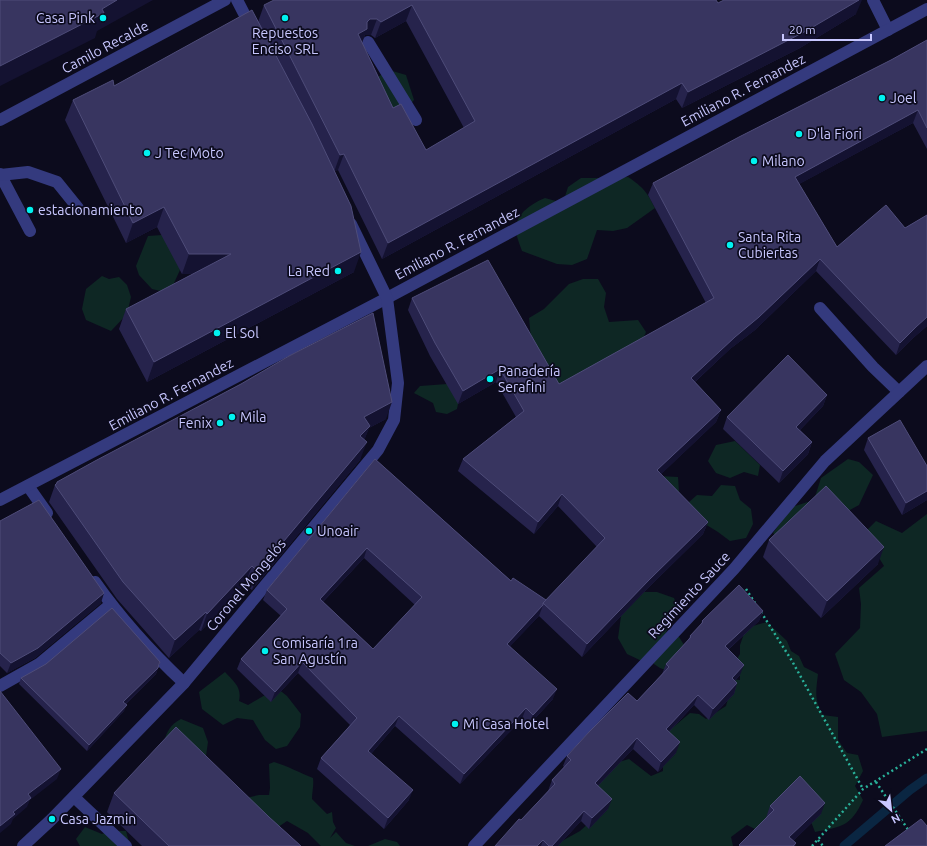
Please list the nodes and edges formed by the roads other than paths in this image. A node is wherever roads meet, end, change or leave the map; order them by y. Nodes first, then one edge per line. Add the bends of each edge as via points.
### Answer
1 (225, 0) edge
2 (237, 0) edge
3 (873, 0) edge
4 (927, 9) edge
5 (888, 30) junction
6 (257, 38) edge
7 (368, 42) edge
8 (0, 120) edge
9 (416, 120) dead end
10 (0, 174) edge
11 (78, 208) dead end
12 (346, 212) edge
13 (30, 231) dead end
14 (387, 298) junction
15 (820, 308) dead end
16 (927, 366) edge
17 (898, 392) junction
18 (28, 486) junction
19 (0, 500) edge
20 (54, 523) edge
21 (89, 573) edge
22 (111, 604) junction
23 (184, 683) junction
24 (0, 686) edge
25 (74, 797) junction
26 (23, 846) edge
27 (126, 846) edge
28 (474, 846) edge

1 - 8 street, Camilo Recalde
2 - 6 street
3 - 5 street
4 - 5 street, Emiliano R. Fernandez
5 - 14 street, Emiliano R. Fernandez
7 - 9 street
10 - 11 street via 28,172 57,182
10 - 13 street
12 - 14 street, Coronel Mongelós
14 - 18 street, Emiliano R. Fernandez
14 - 23 street, Coronel Mongelós via 398,383 394,420 373,456
15 - 17 street
16 - 17 street, Regimiento Sauce
17 - 28 street, Regimiento Sauce via 825,461 734,570
18 - 19 street, Emiliano R. Fernandez
18 - 20 street
21 - 22 street
22 - 23 street
22 - 24 street via 39,664
23 - 25 street, Coronel Mongelós
25 - 26 street, Coronel Mongelós
25 - 27 street

